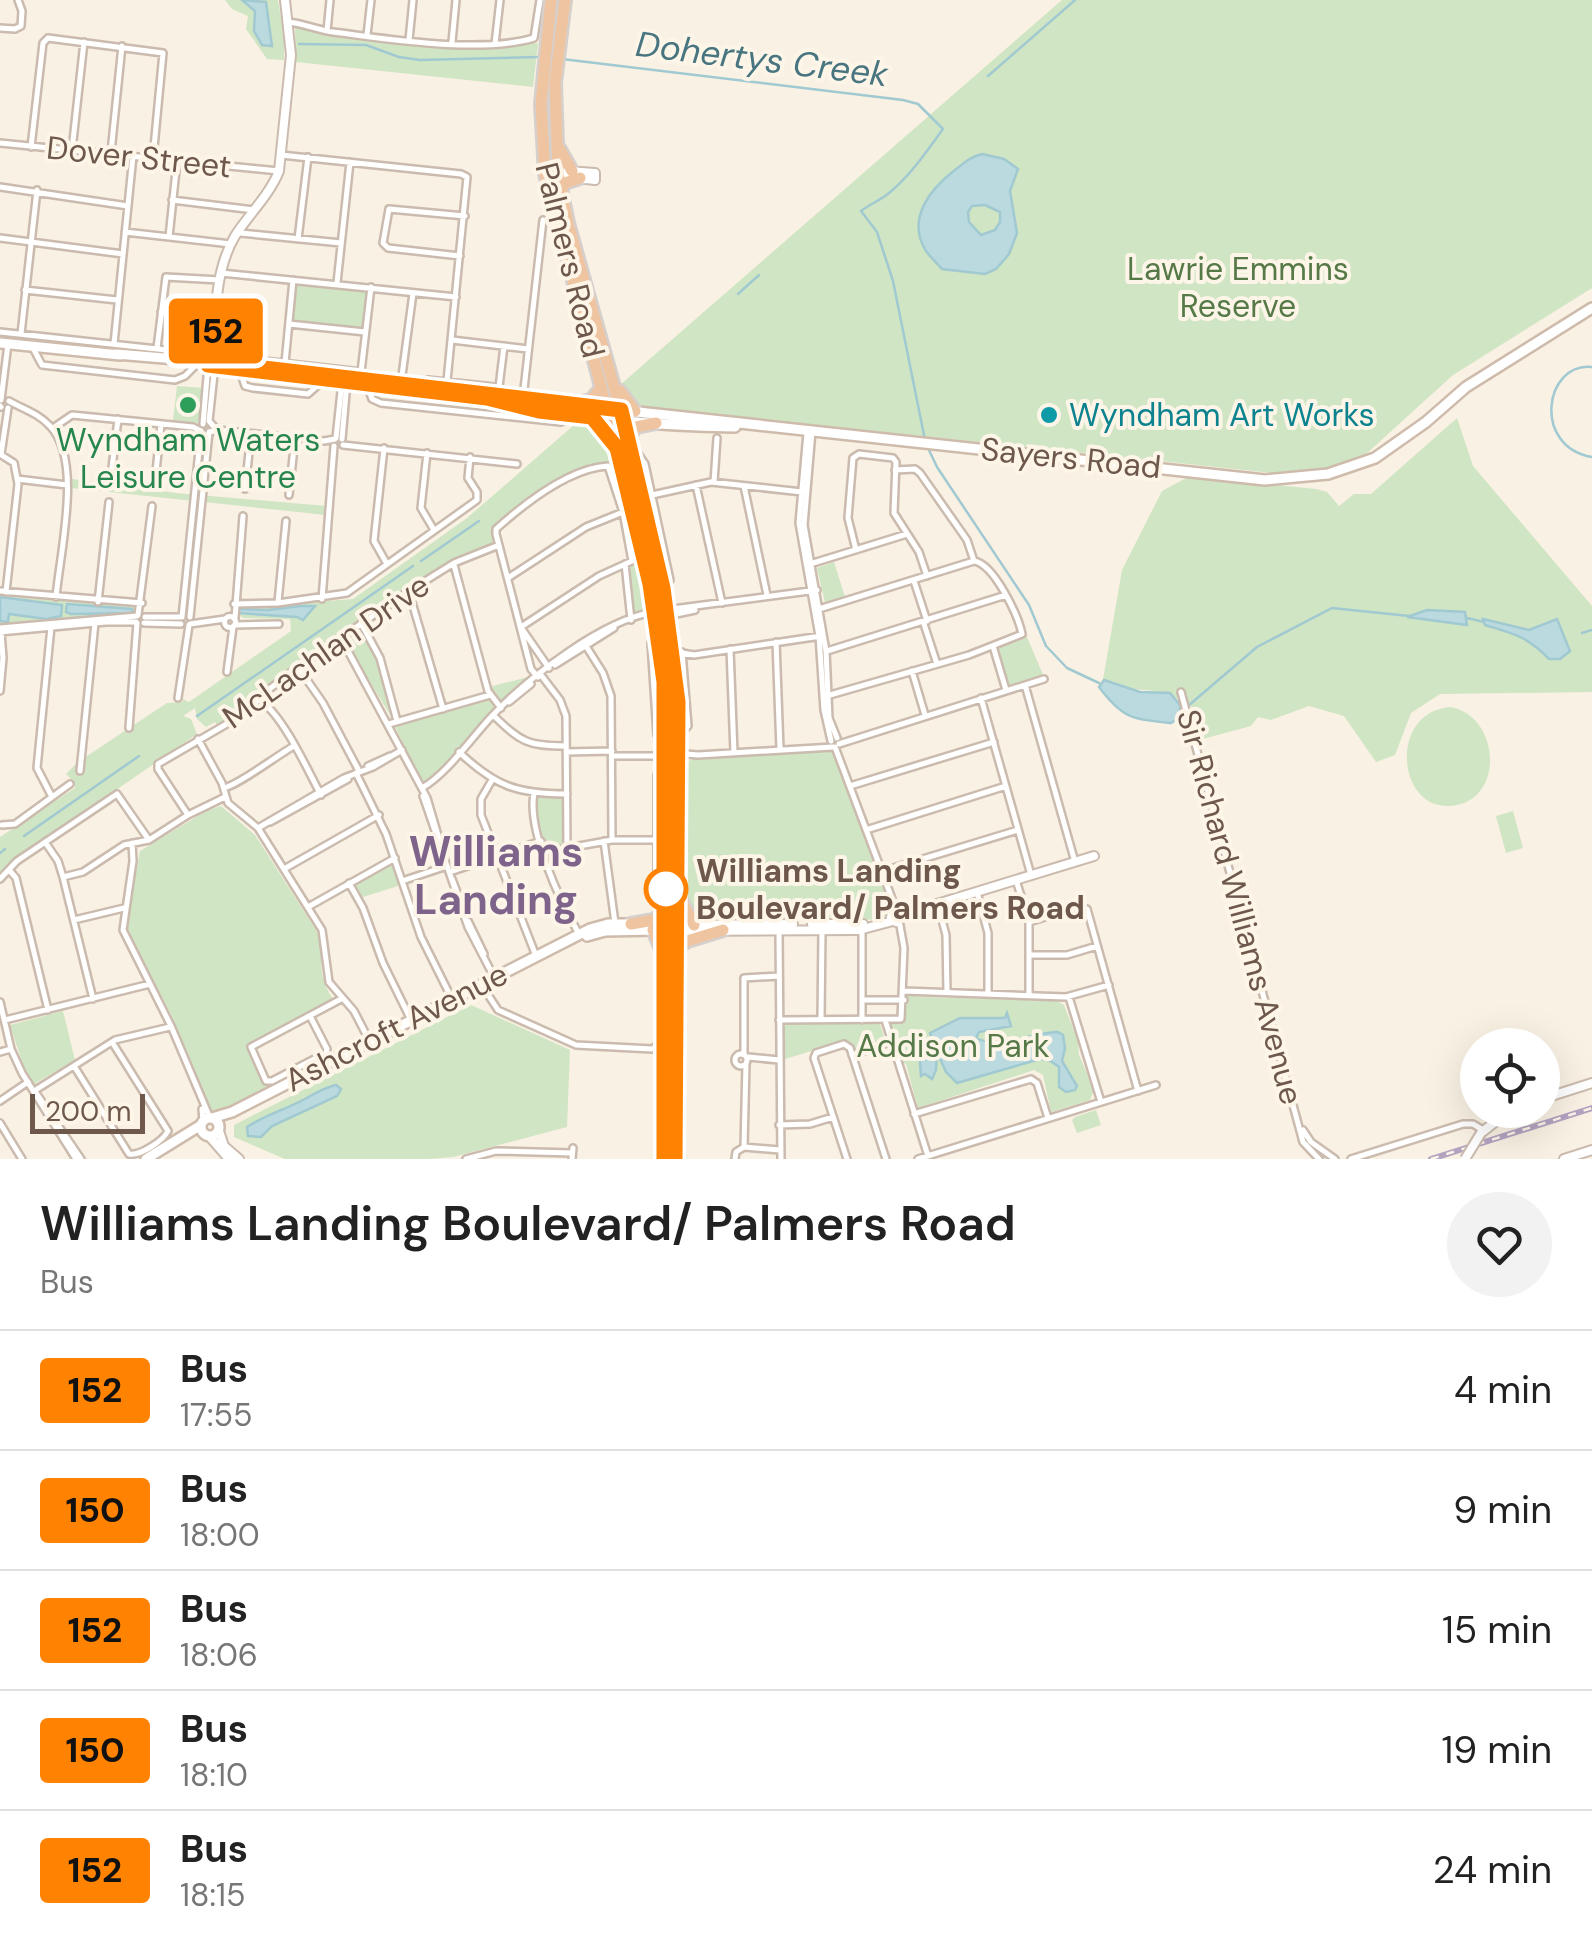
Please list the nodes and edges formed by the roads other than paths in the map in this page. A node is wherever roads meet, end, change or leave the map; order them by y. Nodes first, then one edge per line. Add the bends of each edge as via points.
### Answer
1 (18, 0) edge
2 (285, 0) edge
3 (330, 0) edge
4 (371, 0) edge
5 (413, 0) edge
6 (456, 0) edge
7 (500, 0) edge
8 (540, 0) edge
9 (551, 0) edge
10 (564, 0) edge
11 (287, 22) junction
12 (0, 28) edge
13 (327, 31) junction
14 (367, 35) junction
15 (408, 40) junction
16 (554, 40) junction
17 (84, 42) junction
18 (452, 42) junction
19 (495, 44) junction
20 (122, 46) junction
21 (549, 83) junction
22 (555, 134) junction
23 (0, 144) edge
24 (31, 147) junction
25 (72, 150) junction
26 (110, 153) junction
27 (281, 155) junction
28 (134, 156) junction
29 (308, 157) junction
30 (153, 158) junction
31 (176, 160) junction
32 (350, 162) junction
33 (278, 171) junction
34 (552, 174) junction
35 (576, 175) junction
36 (0, 187) edge
37 (37, 190) junction
38 (561, 190) junction
39 (172, 200) junction
40 (128, 206) junction
41 (254, 210) junction
42 (464, 216) junction
43 (543, 220) dead end
44 (125, 232) junction
45 (238, 232) junction
46 (169, 237) junction
47 (0, 238) edge
48 (298, 239) junction
49 (341, 243) junction
50 (30, 244) junction
51 (231, 244) junction
52 (123, 254) junction
53 (460, 256) junction
54 (220, 276) junction
55 (293, 280) junction
56 (337, 284) junction
57 (371, 288) junction
58 (26, 290) junction
59 (413, 293) junction
60 (456, 297) junction
61 (118, 300) junction
62 (1592, 308) edge
63 (160, 312) junction
64 (189, 316) dead end
65 (215, 319) junction
66 (289, 324) junction
67 (366, 332) junction
68 (8, 339) edge
69 (452, 340) junction
70 (32, 346) junction
71 (504, 346) junction
72 (68, 349) junction
73 (115, 349) junction
74 (528, 349) junction
75 (185, 352) dead end
76 (162, 354) junction
77 (209, 363) junction
78 (246, 364) junction
79 (285, 364) junction
80 (361, 372) junction
81 (612, 378) junction
82 (326, 380) junction
83 (345, 380) junction
84 (380, 381) junction
85 (447, 381) junction
86 (367, 385) junction
87 (408, 385) junction
88 (602, 388) junction
89 (500, 392) junction
90 (523, 398) junction
91 (3, 404) edge
92 (570, 409) junction
93 (635, 411) junction
94 (608, 414) junction
95 (622, 415) junction
96 (592, 417) junction
97 (118, 419) junction
98 (656, 423) junction
99 (161, 424) junction
100 (782, 427) junction
101 (53, 428) junction
102 (205, 429) junction
103 (810, 430) junction
104 (0, 432) edge
105 (252, 434) junction
106 (294, 438) junction
107 (720, 439) dead end
108 (338, 442) junction
109 (625, 443) junction
110 (384, 448) junction
111 (427, 452) junction
112 (0, 454) edge
113 (470, 457) junction
114 (517, 464) dead end
115 (896, 470) junction
116 (111, 476) dead end
117 (17, 479) junction
118 (155, 481) dead end
119 (714, 482) junction
120 (67, 485) junction
121 (696, 485) junction
122 (744, 486) junction
123 (245, 490) dead end
124 (803, 492) junction
125 (288, 495) dead end
126 (652, 495) junction
127 (109, 502) dead end
128 (152, 506) dead end
129 (624, 512) junction
130 (243, 516) dead end
131 (286, 521) dead end
132 (435, 531) junction
133 (907, 534) junction
134 (499, 545) junction
135 (856, 550) junction
136 (974, 561) junction
137 (454, 563) junction
138 (387, 564) junction
139 (624, 564) junction
140 (809, 564) junction
141 (927, 576) junction
142 (508, 578) junction
143 (914, 580) junction
144 (663, 588) junction
145 (814, 590) junction
146 (409, 591) junction
147 (3, 592) edge
148 (1006, 595) junction
149 (56, 597) junction
150 (768, 598) junction
151 (322, 599) junction
152 (98, 602) junction
153 (278, 603) junction
154 (723, 604) junction
155 (141, 605) junction
156 (234, 606) junction
157 (818, 609) junction
158 (661, 613) junction
159 (630, 618) junction
160 (140, 620) junction
161 (186, 621) junction
162 (95, 622) junction
163 (925, 622) junction
164 (230, 623) junction
165 (361, 623) junction
166 (278, 624) dead end
167 (51, 627) junction
168 (521, 627) junction
169 (0, 631) edge
170 (822, 636) junction
171 (340, 638) junction
172 (527, 641) junction
173 (776, 642) junction
174 (585, 645) junction
175 (993, 646) junction
176 (677, 648) junction
177 (730, 649) junction
178 (824, 652) junction
179 (694, 655) junction
180 (684, 662) junction
181 (937, 664) junction
182 (551, 667) junction
183 (298, 668) junction
184 (227, 672) dead end
185 (912, 672) junction
186 (537, 678) junction
187 (1044, 679) dead end
188 (1, 681) edge
189 (1025, 685) junction
190 (1006, 690) junction
191 (0, 691) edge
192 (1181, 692) dead end
193 (490, 695) junction
194 (826, 696) junction
195 (178, 698) dead end
196 (981, 698) junction
197 (259, 699) junction
198 (503, 706) junction
199 (443, 709) junction
200 (493, 715) junction
201 (925, 715) junction
202 (397, 721) junction
203 (389, 724) junction
204 (129, 728) dead end
205 (198, 739) junction
206 (994, 742) junction
207 (835, 743) junction
208 (673, 745) junction
209 (294, 746) junction
210 (566, 749) junction
211 (402, 750) junction
212 (780, 750) junction
213 (459, 752) junction
214 (734, 753) junction
215 (612, 754) junction
216 (698, 755) junction
217 (680, 764) junction
218 (667, 771) junction
219 (80, 772) dead end
220 (358, 772) junction
221 (492, 780) junction
222 (70, 784) dead end
223 (850, 786) junction
224 (1006, 786) junction
225 (224, 788) junction
226 (423, 791) junction
227 (320, 793) junction
228 (534, 794) junction
229 (566, 794) junction
230 (51, 795) junction
231 (224, 797) junction
232 (188, 815) junction
233 (379, 815) junction
234 (0, 824) edge
235 (258, 828) junction
236 (865, 830) junction
237 (1018, 830) junction
238 (149, 840) junction
239 (657, 840) junction
240 (541, 841) junction
241 (608, 841) junction
242 (45, 842) junction
243 (132, 843) junction
244 (566, 847) junction
245 (545, 853) junction
246 (497, 856) junction
247 (1094, 856) dead end
248 (395, 858) junction
249 (1074, 862) junction
250 (284, 869) junction
251 (10, 871) junction
252 (450, 872) junction
253 (880, 872) junction
254 (1031, 875) junction
255 (63, 877) junction
256 (0, 879) edge
257 (1016, 880) junction
258 (402, 881) junction
259 (349, 884) junction
260 (678, 888) junction
261 (977, 892) junction
262 (938, 904) junction
263 (308, 907) junction
264 (125, 908) junction
265 (665, 910) junction
266 (896, 919) junction
267 (74, 920) junction
268 (1029, 922) junction
269 (615, 923) junction
270 (631, 924) junction
271 (694, 925) junction
272 (781, 927) junction
273 (668, 928) junction
274 (862, 929) junction
275 (723, 930) junction
276 (822, 930) junction
277 (579, 934) junction
278 (561, 944) junction
279 (1098, 946) junction
280 (678, 948) junction
281 (537, 952) junction
282 (1029, 955) junction
283 (779, 976) junction
284 (494, 977) junction
285 (150, 984) junction
286 (481, 984) junction
287 (1108, 985) junction
288 (904, 991) junction
289 (947, 992) junction
290 (988, 994) junction
291 (1029, 996) junction
292 (1069, 996) junction
293 (93, 999) junction
294 (341, 999) junction
295 (452, 999) junction
296 (862, 1000) junction
297 (904, 1000) junction
298 (0, 1002) edge
299 (48, 1010) junction
300 (310, 1016) junction
301 (5, 1020) junction
302 (411, 1020) junction
303 (779, 1020) junction
304 (822, 1020) junction
305 (862, 1020) junction
306 (885, 1020) junction
307 (171, 1026) junction
308 (665, 1040) junction
309 (370, 1041) junction
310 (112, 1042) junction
311 (890, 1042) junction
312 (11, 1049) junction
313 (652, 1049) junction
314 (0, 1052) edge
315 (852, 1055) junction
316 (739, 1059) junction
317 (779, 1060) junction
318 (665, 1063) junction
319 (74, 1066) junction
320 (28, 1082) junction
321 (1592, 1083) edge
322 (1156, 1085) dead end
323 (34, 1091) junction
324 (1138, 1091) junction
325 (1560, 1093) edge
326 (0, 1101) edge
327 (1102, 1102) junction
328 (914, 1114) junction
329 (833, 1116) junction
330 (1048, 1119) junction
331 (1299, 1122) junction
332 (0, 1123) edge
333 (779, 1125) junction
334 (210, 1126) junction
335 (1487, 1128) edge
336 (1481, 1133) junction
337 (744, 1147) junction
338 (780, 1150) junction
339 (1322, 1150) junction
340 (1592, 1150) edge
341 (1379, 1151) junction
342 (572, 1153) edge
343 (928, 1156) junction
344 (482, 1157) edge
345 (149, 1158) edge
346 (1318, 1158) edge
347 (22, 1159) edge
348 (78, 1159) edge
349 (228, 1159) edge
350 (239, 1159) edge
351 (466, 1159) edge
352 (664, 1159) edge
353 (675, 1159) edge
354 (735, 1159) edge
355 (781, 1159) edge
356 (846, 1159) edge
357 (886, 1159) edge
358 (918, 1159) edge
359 (1336, 1159) edge
360 (1351, 1159) edge
361 (1361, 1159) edge
362 (1465, 1159) edge
363 (1564, 1159) edge

1 - 12 street via 19,28
2 - 11 street
3 - 13 street
4 - 14 street
5 - 15 street
6 - 18 street
7 - 19 street
8 - 19 street via 534,38
9 - 16 highway, Palmers Road
10 - 16 highway, Palmers Road
11 - 13 street
11 - 27 street
13 - 14 street
14 - 15 street
15 - 18 street
16 - 21 highway, Palmers Road
17 - 20 street
17 - 24 street via 43,41
17 - 25 street
18 - 19 street
20 - 26 street
20 - 30 street via 164,54
21 - 22 highway, Palmers Road
21 - 34 highway, Palmers Road
22 - 34 highway, Palmers Road
22 - 35 highway
23 - 24 street, Dover Street
24 - 25 street, Dover Street
25 - 26 street, Dover Street
26 - 28 street, Dover Street
27 - 29 street
27 - 33 street
28 - 30 street, Dover Street
28 - 40 street
29 - 32 street
29 - 48 street
30 - 31 street, Dover Street
31 - 33 street, Dover Street
31 - 39 street
32 - 42 street via 462,174
32 - 49 street
33 - 41 street
34 - 35 street
34 - 38 highway, Palmers Road
34 - 88 highway, Palmers Road
35 - 38 highway
36 - 37 street
37 - 40 street
37 - 50 street
38 - 81 highway, Palmers Road
39 - 41 street
39 - 46 street
40 - 44 street
41 - 45 street
42 - 53 street
42 - 53 street via 391,208 385,228 387,248
43 - 74 street
44 - 46 street
44 - 52 street
45 - 48 street
45 - 51 street
46 - 51 street
47 - 50 street
48 - 49 street
49 - 56 street
50 - 52 street
50 - 58 street
51 - 54 street
52 - 61 street
53 - 60 street
54 - 55 street
54 - 63 street via 168,276
54 - 65 street
55 - 56 street
55 - 66 street
56 - 57 street
57 - 59 street
57 - 67 street
58 - 61 street
58 - 68 street
59 - 60 street
59 - 87 street
60 - 69 street
61 - 73 street
62 - 103 main road, Sayers Road via 1466,387 1386,451 1328,474 1266,480
63 - 64 street
63 - 76 street
65 - 77 street
65 - 78 street via 245,319
66 - 67 street
66 - 79 street
67 - 80 street
68 - 70 main road, Sayers Road
68 - 72 main road, Sayers Road
68 - 73 street, Sayers Road
68 - 91 street
69 - 71 street
69 - 85 street
70 - 72 main road, Sayers Road
70 - 77 street, Sayers Road via 42,365 174,380
71 - 74 street
71 - 89 street
72 - 73 main road, Sayers Road
73 - 76 main road, Sayers Road
74 - 90 street
75 - 76 street, Sayers Road
76 - 77 main road, Sayers Road
77 - 78 main road, Sayers Road
77 - 102 street
78 - 79 street, Sayers Road
78 - 82 main road, Sayers Road
78 - 82 street, Sayers Road via 244,386 252,388 308,394
78 - 83 main road, Sayers Road
79 - 80 street, Sayers Road
80 - 84 street, Sayers Road
81 - 93 highway
81 - 95 highway, Palmers Road
82 - 83 main road, Sayers Road
83 - 84 main road, Sayers Road
83 - 86 main road, Sayers Road
83 - 108 street
84 - 87 main road, Sayers Road
85 - 87 street, Sayers Road
85 - 89 street, Sayers Road
86 - 87 main road, Sayers Road
86 - 92 street, Sayers Road via 381,403 561,422
87 - 89 main road, Sayers Road
87 - 92 main road, Sayers Road via 524,408
88 - 92 highway
88 - 94 highway, Palmers Road
89 - 90 main road, Sayers Road
90 - 92 main road, Sayers Road
91 - 101 street via 36,414
91 - 104 street
91 - 112 street
92 - 94 main road, Sayers Road
92 - 96 main road, Sayers Road
93 - 95 main road, Sayers Road
93 - 100 main road, Sayers Road
94 - 95 main road, Sayers Road
94 - 96 main road, Sayers Road
94 - 109 highway, Palmers Road
95 - 98 main road, Sayers Road
95 - 109 highway, Palmers Road
96 - 109 highway
97 - 99 street
97 - 101 street via 72,415
97 - 116 street
98 - 100 main road, Sayers Road
98 - 109 highway via 636,427
99 - 102 street
99 - 118 street
100 - 103 main road, Sayers Road
101 - 120 street via 66,457
102 - 105 street
102 - 161 street
103 - 124 street
105 - 106 street
105 - 123 street
106 - 108 street
106 - 125 street
107 - 119 street
108 - 110 street
108 - 151 street
109 - 126 street, Palmers Road via 644,462
109 - 144 highway, Palmers Road
109 - 158 highway, Palmers Road
110 - 111 street
110 - 138 street via 374,541
111 - 113 street
111 - 132 street via 421,508
112 - 117 street via 14,463
113 - 114 street
113 - 132 street via 468,478 478,499
115 - 133 street via 893,508
115 - 135 street via 893,458 855,456 848,518
115 - 136 street via 920,473
117 - 120 street
117 - 147 street
119 - 121 street
119 - 122 street
120 - 149 street
121 - 126 street
121 - 154 street
122 - 124 street
122 - 150 street
124 - 140 street
126 - 144 street, Palmers Road via 670,580
127 - 152 street
128 - 155 street
129 - 134 street via 611,470 602,466 562,482 498,526
129 - 139 street via 633,554
129 - 142 street via 586,527
130 - 156 street
131 - 153 street
132 - 138 street
133 - 135 street
133 - 141 street
134 - 137 street, McLachlan Drive
134 - 142 street
135 - 140 street
136 - 141 street
136 - 148 street via 984,564
137 - 146 street, McLachlan Drive
137 - 193 street
138 - 151 street via 347,593
139 - 159 street
139 - 168 street
140 - 145 street
141 - 143 street
142 - 168 street
143 - 157 street
143 - 163 street
144 - 158 highway, Palmers Road
145 - 150 street
145 - 157 street
146 - 165 street, McLachlan Drive
146 - 199 street
147 - 149 street
148 - 163 street
148 - 175 street via 1022,634
149 - 152 street
150 - 154 street
151 - 153 street
152 - 155 street
153 - 156 street
154 - 158 street
155 - 160 street
156 - 164 street
157 - 170 street
158 - 159 street
158 - 176 highway, Palmers Road
158 - 208 highway, Palmers Road
159 - 174 street
160 - 161 street
160 - 162 street
160 - 169 street
160 - 204 street
161 - 164 street
161 - 195 street
162 - 167 street
162 - 219 street
163 - 178 street
163 - 181 street
164 - 166 street
164 - 184 street
165 - 171 street, McLachlan Drive
165 - 202 street via 380,658
167 - 169 street
167 - 230 street via 37,768
168 - 172 street
169 - 188 street
170 - 173 street
170 - 178 street
171 - 183 street, McLachlan Drive
171 - 203 street
172 - 182 street
172 - 186 street
173 - 177 street
173 - 212 street
174 - 182 street
174 - 215 street via 610,691
175 - 181 street
175 - 190 street
176 - 179 street
176 - 180 street, Palmers Road
176 - 208 highway, Palmers Road
177 - 179 street
177 - 214 street
178 - 194 street
179 - 180 street
180 - 208 street, Palmers Road via 688,726
181 - 185 street
182 - 186 street
183 - 197 street, McLachlan Drive
183 - 220 street
185 - 194 street
185 - 201 street
186 - 198 street
186 - 210 street via 564,708
187 - 189 street
188 - 191 street
189 - 190 street
189 - 249 street
190 - 196 street
192 - 331 street, Sir Richard Williams Avenue
193 - 198 street
193 - 199 street
194 - 207 street
196 - 201 street
196 - 206 street
197 - 205 street, McLachlan Drive
197 - 209 street
198 - 200 street
199 - 202 street
200 - 210 street via 523,742
200 - 213 street
201 - 207 street
202 - 203 street
203 - 211 street
205 - 225 street
205 - 232 street, McLachlan Drive via 157,766
206 - 223 street
206 - 224 street
207 - 212 street
207 - 223 street
208 - 215 street
208 - 216 street
208 - 217 highway, Palmers Road
208 - 218 highway, Palmers Road
209 - 225 street
209 - 227 street
210 - 215 street
210 - 229 street
211 - 220 street
211 - 226 street
212 - 214 street
213 - 221 street
213 - 226 street
214 - 216 street
215 - 241 street
216 - 217 street
217 - 260 highway, Palmers Road
218 - 239 street, Palmers Road via 657,775
218 - 265 highway, Palmers Road
220 - 227 street
220 - 233 street
221 - 228 street
221 - 246 street via 480,808
222 - 230 street
223 - 236 street
224 - 236 street
224 - 237 street
225 - 231 street
226 - 252 street
227 - 235 street
228 - 229 street
228 - 240 street
229 - 244 street
230 - 234 street via 15,824
231 - 232 street
231 - 235 street
232 - 238 street
233 - 248 street
233 - 250 street
235 - 250 street
236 - 253 street
237 - 253 street
237 - 254 street
238 - 242 street via 117,794
238 - 243 street
239 - 241 street
239 - 265 street, Palmers Road via 657,898
240 - 245 street
240 - 246 street
241 - 244 street
241 - 269 street
242 - 251 street
242 - 255 street
243 - 255 street
243 - 264 street
244 - 245 street
245 - 277 street
246 - 252 street
246 - 281 street
247 - 249 street
248 - 258 street
248 - 259 street
249 - 254 street
250 - 263 street
251 - 256 street
251 - 299 street
252 - 258 street
252 - 284 street
253 - 266 street
254 - 257 street
255 - 267 street
257 - 261 street
257 - 268 street
258 - 295 street via 420,938
259 - 263 street
259 - 302 street
260 - 271 highway
260 - 273 highway, Palmers Road
261 - 262 street
261 - 290 street via 988,928
262 - 266 street
262 - 289 street
263 - 294 street via 324,932 326,973
264 - 267 street
264 - 285 street via 124,930
265 - 270 highway via 654,920
265 - 273 highway, Palmers Road
266 - 272 street
266 - 274 street
266 - 288 street
267 - 293 street
268 - 279 street via 1084,906
268 - 282 street
269 - 270 main road, Ashcroft Avenue
269 - 277 main road, Ashcroft Avenue
270 - 273 main road, Ashcroft Avenue
271 - 272 street
271 - 273 street
272 - 275 street
272 - 276 street
272 - 283 street
273 - 275 street
273 - 278 main road, Ashcroft Avenue via 605,931
273 - 280 highway, Palmers Road
273 - 308 highway via 660,944
274 - 276 street
274 - 296 street
275 - 280 highway
276 - 304 street
277 - 278 main road, Ashcroft Avenue
278 - 281 main road, Ashcroft Avenue
279 - 282 street
279 - 287 street
280 - 353 highway, Palmers Road
281 - 284 main road, Ashcroft Avenue
282 - 291 street
283 - 303 street
283 - 316 street via 745,977
284 - 286 main road, Ashcroft Avenue
285 - 293 street
285 - 307 street
286 - 295 main road, Ashcroft Avenue
286 - 313 street via 498,1010 576,1045
287 - 292 street
287 - 324 street
288 - 289 street
288 - 297 street
289 - 290 street
290 - 291 street
291 - 292 street
292 - 327 street
293 - 299 street
294 - 300 street
294 - 309 street
295 - 302 main road, Ashcroft Avenue
296 - 297 street
296 - 305 street
297 - 306 street via 902,1018
298 - 301 street
299 - 301 street
300 - 300 street via 251,1047 266,1081 326,1053
301 - 312 street
302 - 309 main road, Ashcroft Avenue
303 - 304 street
303 - 317 street
304 - 305 street
305 - 306 street
306 - 311 street
307 - 310 street
307 - 334 street
308 - 313 street
308 - 318 highway
309 - 334 main road, Ashcroft Avenue
310 - 319 street
310 - 319 street via 168,1132 137,1155 129,1154
311 - 315 street
311 - 328 street
312 - 314 street
312 - 320 street
313 - 318 street
315 - 329 street via 844,1044 814,1056
315 - 357 street
316 - 317 street
316 - 337 street
317 - 333 street
318 - 352 highway
319 - 323 street
320 - 323 street
320 - 326 street
321 - 325 street
322 - 324 street
323 - 348 street
324 - 327 street
327 - 330 street
328 - 330 street via 1031,1079
328 - 343 street
329 - 333 street
329 - 356 street
330 - 343 street
331 - 339 street, Sir Richard Williams Avenue
331 - 346 street, Sir Richard Williams Avenue via 1303,1142
332 - 347 street
333 - 338 street
334 - 345 main road, Ashcroft Avenue
334 - 349 street
334 - 350 street
335 - 336 street
336 - 341 street via 1470,1124 1455,1126
336 - 362 street, bridge
337 - 338 street
337 - 354 street
338 - 355 street
339 - 346 street
339 - 359 street, Sir Richard Williams Avenue
340 - 363 street
341 - 360 street
341 - 361 street
342 - 344 street via 499,1151
343 - 358 street
344 - 351 street

